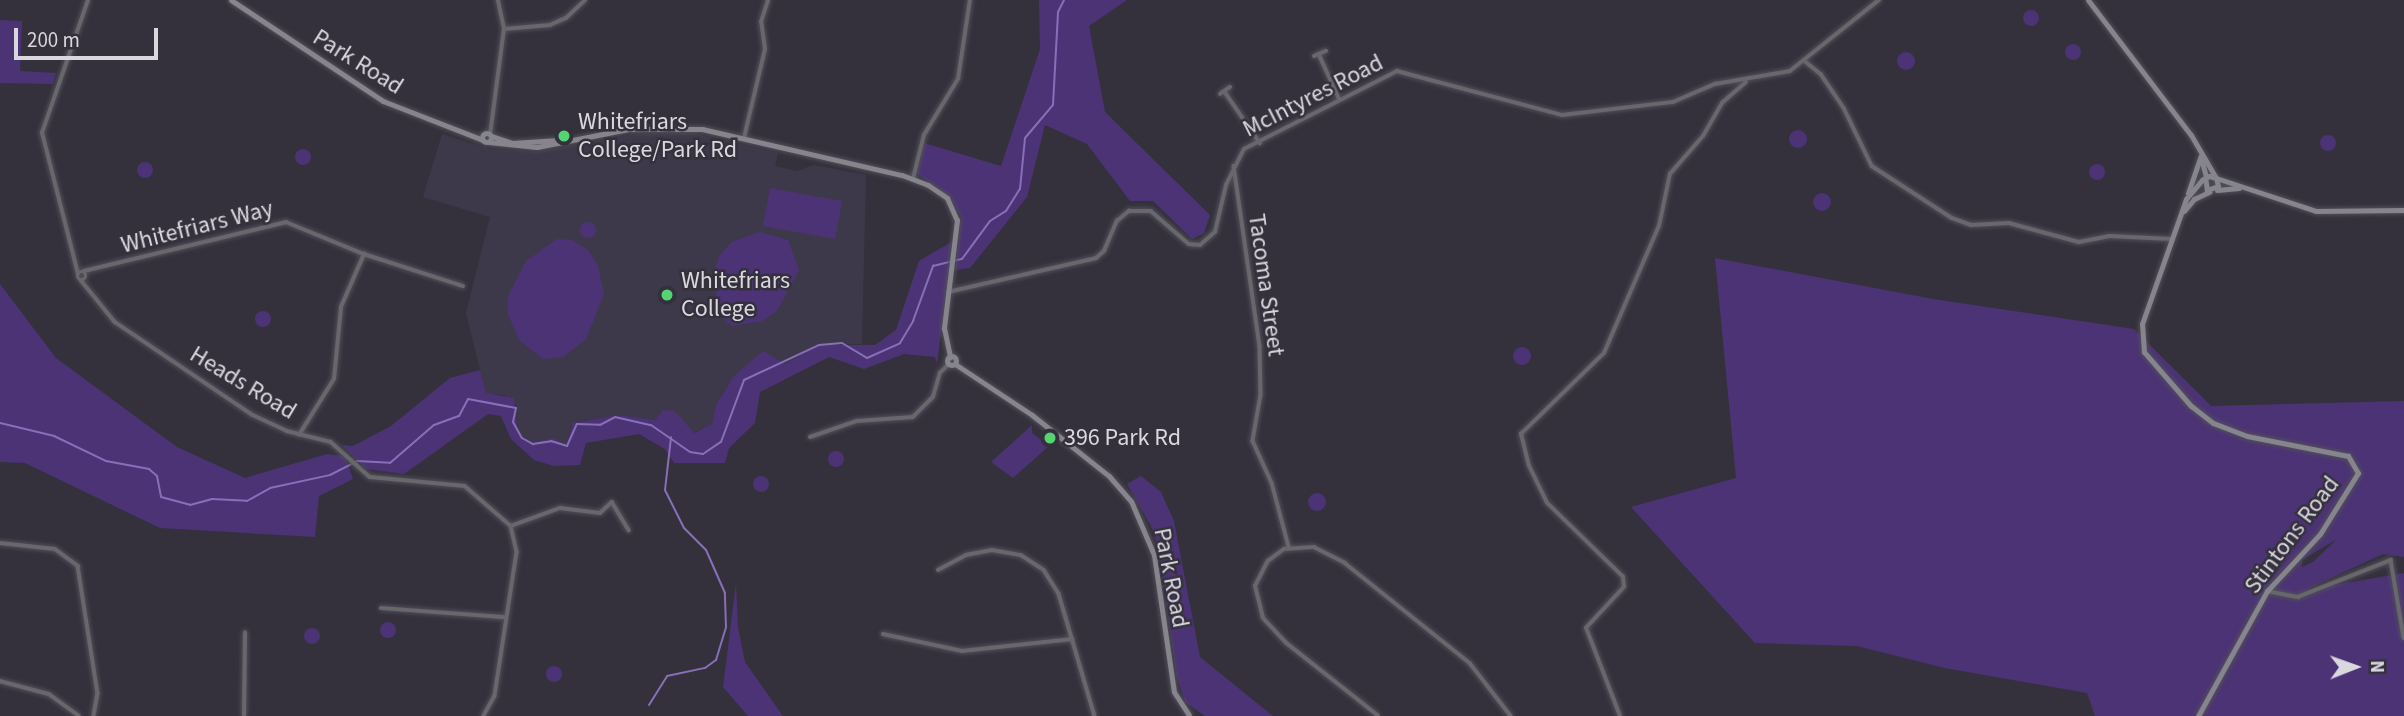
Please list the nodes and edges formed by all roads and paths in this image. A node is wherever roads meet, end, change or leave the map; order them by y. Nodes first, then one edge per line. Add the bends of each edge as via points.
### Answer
1 (88, 0) edge
2 (232, 0) edge
3 (498, 0) edge
4 (585, 0) edge
5 (768, 0) edge
6 (970, 0) edge
7 (1879, 0) edge
8 (2088, 0) edge
9 (504, 29) junction
10 (1326, 51) dead end
11 (1805, 62) junction
12 (1747, 81) junction
13 (1230, 87) dead end
14 (1339, 97) junction
15 (487, 137) junction
16 (744, 138) junction
17 (1260, 142) junction
18 (2197, 145) junction
19 (2201, 156) junction
20 (1234, 161) junction
21 (2206, 178) junction
22 (2216, 178) junction
23 (913, 179) junction
24 (1226, 185) junction
25 (2242, 188) junction
26 (1235, 189) junction
27 (2212, 192) junction
28 (2186, 199) junction
29 (2404, 210) edge
30 (2182, 213) junction
31 (2171, 239) junction
32 (363, 254) junction
33 (74, 261) junction
34 (78, 274) junction
35 (85, 274) junction
36 (81, 280) junction
37 (463, 286) dead end
38 (948, 292) junction
39 (91, 293) junction
40 (951, 362) junction
41 (299, 435) junction
42 (810, 437) dead end
43 (511, 526) junction
44 (629, 530) dead end
45 (0, 543) edge
46 (1289, 547) junction
47 (938, 570) dead end
48 (2267, 592) junction
49 (381, 608) dead end
50 (504, 617) junction
51 (245, 633) dead end
52 (883, 634) dead end
53 (2404, 638) edge
54 (1072, 639) junction
55 (0, 681) edge
56 (79, 716) edge
57 (94, 716) edge
58 (244, 716) edge
59 (484, 716) edge
60 (1095, 716) edge
61 (1189, 716) edge
62 (1197, 716) edge
63 (1378, 716) edge
64 (1511, 716) edge
65 (1620, 716) edge
66 (2197, 716) edge

1 - 33 street, Heads Road via 42,133
2 - 15 street, Park Road via 383,101 474,137
3 - 9 street
4 - 9 street via 566,18 550,25
5 - 16 street via 761,22 765,49
6 - 23 street via 958,79 924,135
7 - 11 street, McIntyres Road
8 - 18 street
9 - 15 street
10 - 14 street via 1317,55
11 - 12 street, McIntyres Road via 1780,75
11 - 31 street via 1821,74 1844,108 1872,166 1952,218 1971,225 2009,223 2078,242 2109,236
12 - 14 street, McIntyres Road via 1715,84 1673,102 1573,116 1397,71
12 - 65 street via 1723,102 1703,136 1670,174 1659,226 1604,353 1589,373 1531,421 1521,435 1529,466 1547,503 1618,570 1624,587 1586,628
13 - 17 street via 1223,93
14 - 17 street, McIntyres Road
15 - 16 street, Park Road via 519,143 671,126
16 - 23 street, Park Road
17 - 20 street, McIntyres Road via 1244,149
18 - 19 street
18 - 22 street
19 - 21 street
19 - 28 street
20 - 24 street, McIntyres Road
20 - 26 street, Tacoma Street
21 - 22 street
21 - 27 street via 2203,186
21 - 28 street, Stintons Road
22 - 25 street
22 - 27 street via 2218,186
23 - 38 street, Park Road via 947,198 957,220
24 - 26 street, Tacoma Street
24 - 38 street, McIntyres Road via 1215,232 1200,244 1189,244 1151,211 1129,211 1118,220 1096,258
25 - 27 street
25 - 29 street via 2324,212
26 - 46 street, Tacoma Street via 1260,346 1261,395 1253,441 1272,484
27 - 30 street via 2194,198
28 - 30 street, Stintons Road
30 - 31 street, Stintons Road
31 - 48 street, Stintons Road via 2141,327 2141,344 2149,360 2213,423 2247,436 2334,451 2356,464 2358,473 2320,534
32 - 35 street, Whitefriars Way via 308,228 279,222
32 - 37 street, Whitefriars Way
32 - 41 street via 341,307 334,379
33 - 34 street, Heads Road
33 - 35 street, Heads Road
34 - 35 street
34 - 36 street, Heads Road
35 - 36 street
35 - 39 street, Heads Road
36 - 39 street, Heads Road
38 - 40 street, Park Road via 944,328
39 - 41 street, Heads Road via 115,322 223,396
40 - 42 street via 940,373 933,397 912,418 847,423
40 - 61 street, Park Road via 1032,415 1110,476 1131,501 1154,555 1174,692
41 - 43 street, Heads Road via 331,442 361,471 383,480 465,486
43 - 44 street via 561,508 600,513 612,502
43 - 50 street via 517,552
45 - 57 street via 55,550 78,566 98,693
46 - 63 street via 1268,561 1255,586 1263,618 1286,643
46 - 64 street via 1322,550 1365,578 1470,663
47 - 54 street via 984,551 1006,551 1029,559 1055,586
48 - 53 street via 2298,597 2391,560
48 - 66 street, Stintons Road
49 - 50 street
50 - 59 street via 495,696
51 - 58 street
52 - 54 street via 962,651
54 - 60 street
55 - 56 street via 49,694
61 - 62 street

